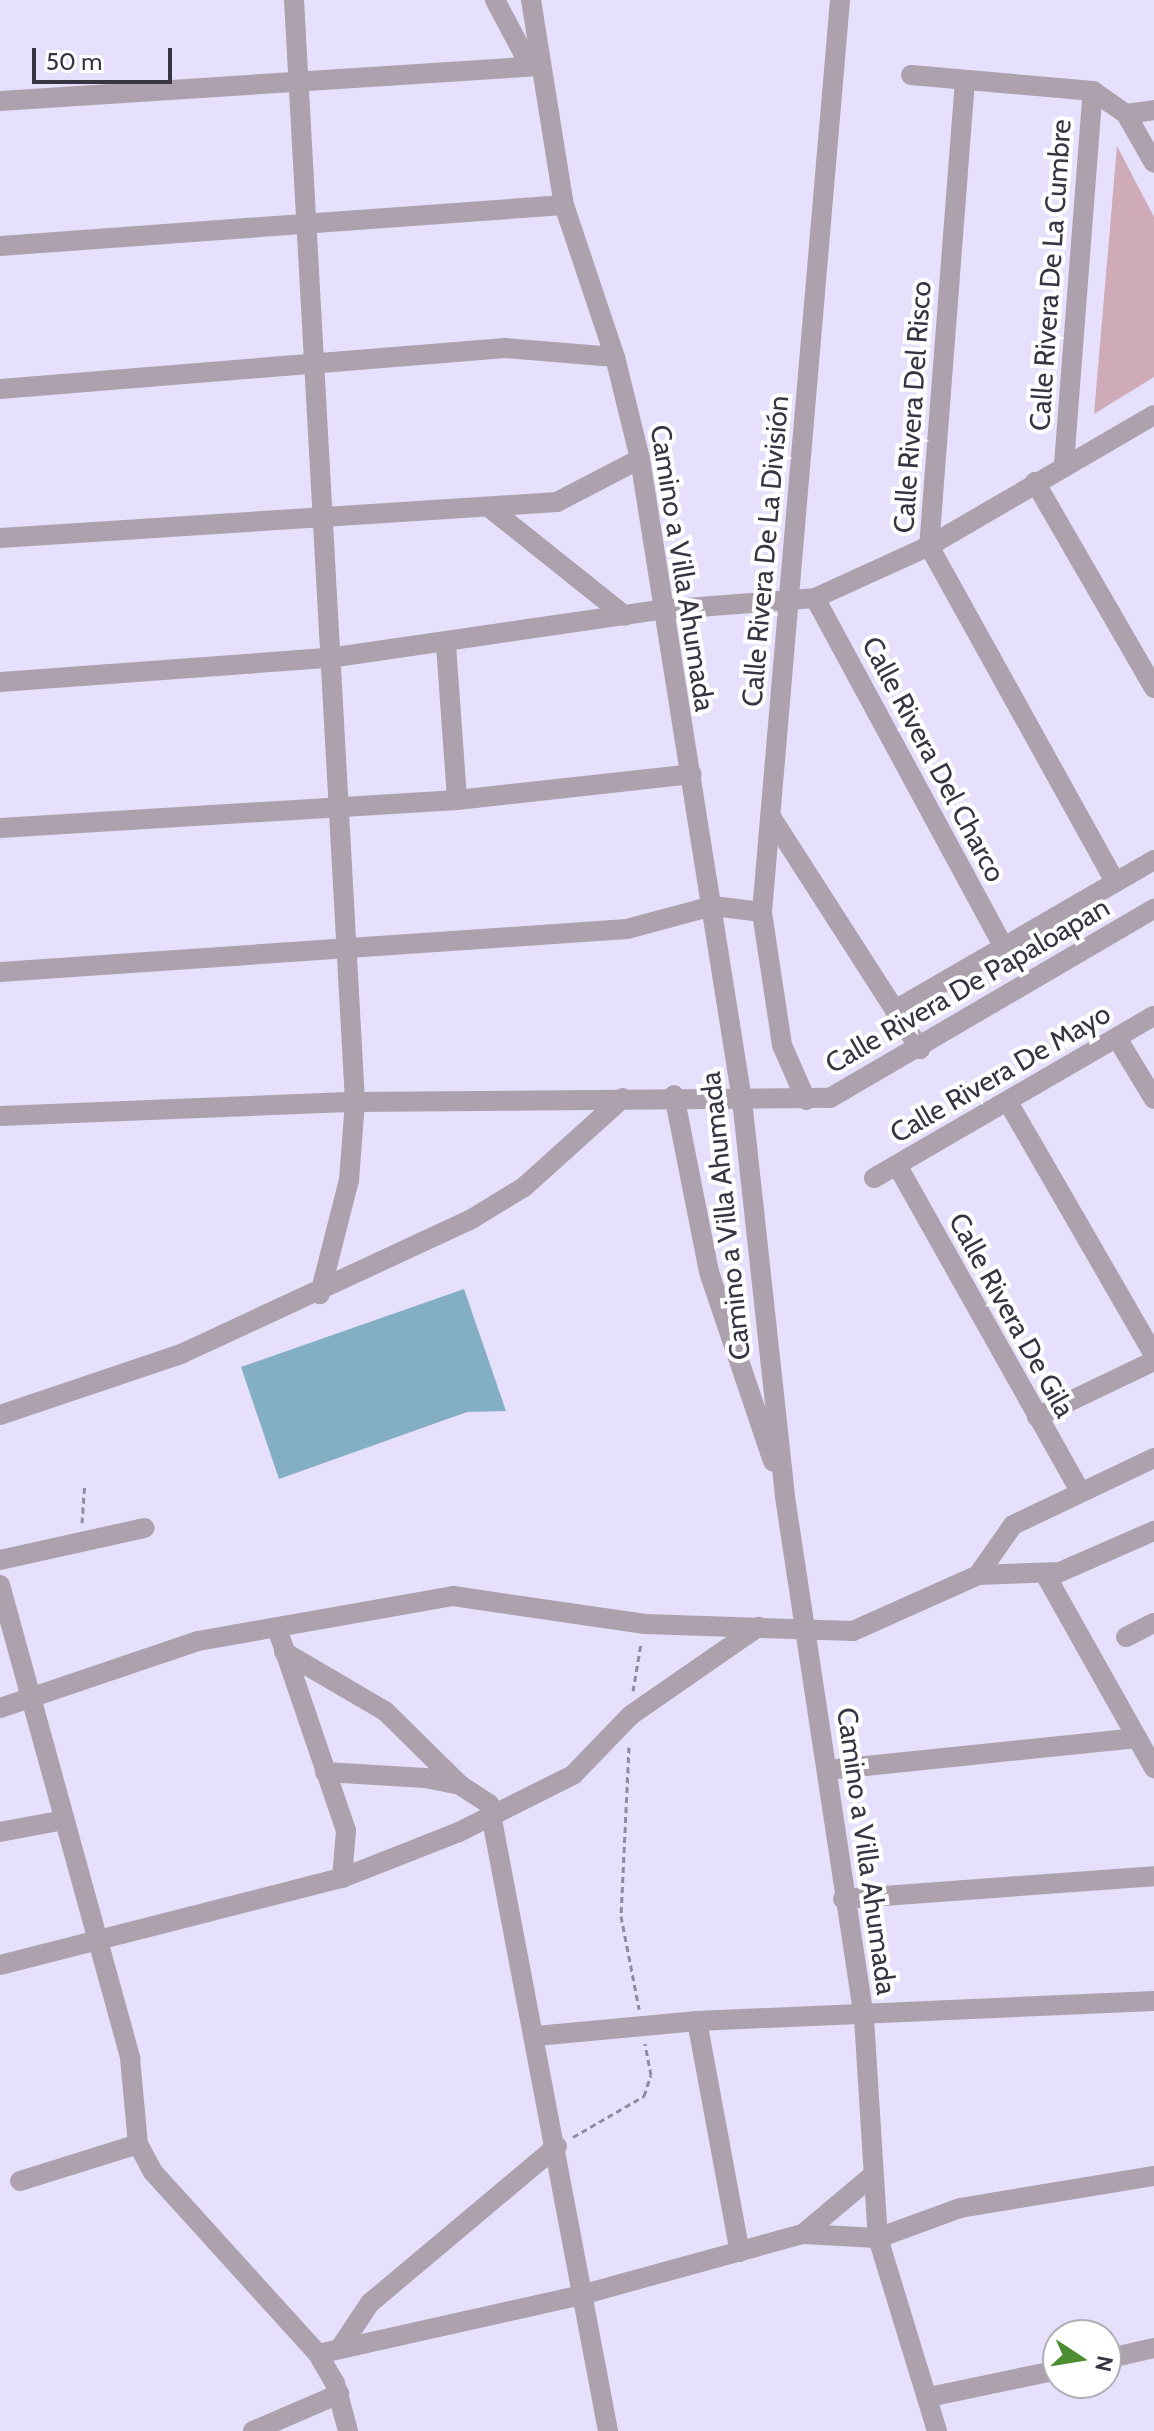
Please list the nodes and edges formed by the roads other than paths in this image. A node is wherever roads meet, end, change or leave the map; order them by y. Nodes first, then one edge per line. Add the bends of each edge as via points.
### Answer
1 (294, 0) edge
2 (495, 0) edge
3 (531, 0) edge
4 (840, 0) edge
5 (534, 65) junction
6 (911, 75) dead end
7 (299, 80) junction
8 (965, 80) junction
9 (1093, 91) junction
10 (0, 101) edge
11 (1154, 110) edge
12 (1126, 114) junction
13 (1154, 163) edge
14 (564, 205) junction
15 (307, 223) junction
16 (0, 246) edge
17 (615, 357) junction
18 (317, 367) junction
19 (0, 389) edge
20 (1153, 419) edge
21 (640, 459) junction
22 (1064, 464) junction
23 (1035, 482) junction
24 (491, 509) junction
25 (323, 517) junction
26 (0, 538) edge
27 (929, 546) junction
28 (815, 598) junction
29 (788, 599) junction
30 (660, 610) junction
31 (625, 616) junction
32 (446, 645) junction
33 (329, 658) junction
34 (0, 682) edge
35 (1154, 688) edge
36 (692, 774) junction
37 (457, 800) junction
38 (338, 808) junction
39 (771, 817) junction
40 (0, 828) edge
41 (1154, 860) edge
42 (1115, 882) junction
43 (713, 906) junction
44 (1154, 909) edge
45 (762, 912) junction
46 (1003, 946) junction
47 (343, 948) junction
48 (0, 972) edge
49 (895, 1010) junction
50 (1154, 1016) edge
51 (1117, 1038) junction
52 (920, 1049) junction
53 (674, 1095) junction
54 (623, 1098) junction
55 (1154, 1099) edge
56 (742, 1100) junction
57 (806, 1100) junction
58 (355, 1102) junction
59 (1008, 1102) junction
60 (0, 1116) edge
61 (897, 1165) junction
62 (874, 1178) dead end
63 (320, 1294) junction
64 (1154, 1358) edge
65 (0, 1415) edge
66 (1037, 1417) junction
67 (1153, 1460) edge
68 (1080, 1491) junction
69 (785, 1497) junction
70 (144, 1528) dead end
71 (1154, 1531) edge
72 (0, 1560) edge
73 (1045, 1574) junction
74 (978, 1575) junction
75 (0, 1585) edge
76 (1154, 1623) edge
77 (758, 1627) junction
78 (277, 1628) junction
79 (806, 1629) junction
80 (1126, 1637) dead end
81 (284, 1652) junction
82 (32, 1701) junction
83 (0, 1708) edge
84 (1137, 1738) junction
85 (1154, 1768) edge
86 (827, 1770) junction
87 (325, 1772) junction
88 (460, 1785) junction
89 (493, 1816) junction
90 (64, 1820) junction
91 (0, 1832) edge
92 (1154, 1876) edge
93 (342, 1878) junction
94 (843, 1899) junction
95 (97, 1945) junction
96 (0, 1965) edge
97 (1154, 2001) edge
98 (864, 2018) junction
99 (697, 2021) junction
100 (536, 2036) junction
101 (138, 2144) junction
102 (557, 2146) junction
103 (873, 2175) junction
104 (1154, 2176) edge
105 (20, 2181) dead end
106 (803, 2234) junction
107 (878, 2238) junction
108 (740, 2252) junction
109 (581, 2295) junction
110 (340, 2348) junction
111 (1154, 2348) edge
112 (318, 2354) junction
113 (1122, 2355) edge
114 (1042, 2373) edge
115 (339, 2394) junction
116 (929, 2397) junction
117 (253, 2431) edge
118 (348, 2431) edge
119 (608, 2431) edge
120 (937, 2431) edge

1 - 7 street
2 - 5 street
3 - 5 street, Camino a Villa Ahumada
4 - 29 street, Calle Rivera De La División
5 - 7 street
5 - 14 street, Camino a Villa Ahumada
6 - 8 street
7 - 10 street
7 - 15 street
8 - 9 street
8 - 27 street, Calle Rivera Del Risco
9 - 12 street
9 - 22 street, Calle Rivera De La Cumbre
11 - 12 street
12 - 13 street
14 - 15 street
14 - 17 street, Camino a Villa Ahumada
15 - 16 street
15 - 18 street
17 - 18 street via 505,348
17 - 21 street, Camino a Villa Ahumada
18 - 19 street
18 - 25 street
20 - 22 street
21 - 24 street via 557,502
21 - 30 street, Camino a Villa Ahumada
22 - 23 street
23 - 27 street
23 - 35 street
24 - 25 street
24 - 31 street
25 - 26 street
25 - 33 street
27 - 28 street
27 - 42 street, Calle Rivera Del Risco
28 - 29 street
28 - 46 street, Calle Rivera Del Charco
29 - 30 street
29 - 39 street, Calle Rivera De La División
30 - 31 street
30 - 36 street, Camino a Villa Ahumada
31 - 32 street
32 - 33 street
32 - 37 street
33 - 34 street
33 - 38 street
36 - 37 street
36 - 43 street, Camino a Villa Ahumada
37 - 38 street
38 - 40 street
38 - 47 street
39 - 45 street, Calle Rivera De La División
39 - 49 street
41 - 42 street
42 - 46 street
43 - 45 street
43 - 47 street via 627,929
43 - 56 street, Camino a Villa Ahumada
44 - 52 street, Calle Rivera De Papaloapan
45 - 57 street, Calle Rivera De La División via 782,1045
46 - 49 street
47 - 48 street
47 - 58 street
49 - 52 street
50 - 51 street, Calle Rivera De Mayo
51 - 55 street
51 - 59 street, Calle Rivera De Mayo
52 - 57 street, Calle Rivera De Papaloapan via 840,1093
53 - 54 street, Calle Rivera De Papaloapan
53 - 56 street, Calle Rivera De Papaloapan
53 - 69 street via 709,1272
54 - 58 street, Calle Rivera De Papaloapan
54 - 63 street via 524,1187
56 - 57 street, Calle Rivera De Papaloapan
56 - 69 street, Camino a Villa Ahumada
58 - 60 street, Calle Rivera De Papaloapan
58 - 63 street via 349,1180
59 - 61 street, Calle Rivera De Mayo
59 - 64 street
61 - 62 street, Calle Rivera De Mayo
61 - 66 street, Calle Rivera De Gila
63 - 65 street via 181,1354
64 - 66 street
66 - 68 street, Calle Rivera De Gila
67 - 68 street
68 - 74 street via 1013,1525
69 - 79 street, Camino a Villa Ahumada
70 - 72 street
71 - 73 street
73 - 74 street
73 - 84 street
74 - 79 street via 870,1627
75 - 82 street
76 - 80 street
77 - 78 street via 645,1624 466,1596
77 - 79 street
77 - 89 street via 631,1715 573,1775
78 - 81 street
78 - 82 street via 147,1656
79 - 86 street, Camino a Villa Ahumada
81 - 87 street
81 - 88 street via 385,1711
82 - 83 street
82 - 90 street
84 - 85 street
84 - 86 street
86 - 94 street, Camino a Villa Ahumada
87 - 88 street
87 - 93 street via 346,1831
88 - 89 street via 482,1796
89 - 93 street
89 - 100 street
90 - 91 street
90 - 95 street
92 - 94 street
93 - 95 street
94 - 98 street, Camino a Villa Ahumada
95 - 96 street
95 - 101 street via 130,2058
97 - 98 street
98 - 99 street
98 - 103 street, Camino a Villa Ahumada
99 - 100 street
99 - 108 street
100 - 102 street
101 - 105 street
101 - 112 street via 153,2172
102 - 109 street
102 - 110 street via 370,2303
103 - 106 street
103 - 107 street, Camino a Villa Ahumada
104 - 107 street via 984,2202
106 - 107 street
106 - 108 street
107 - 116 street, Camino a Villa Ahumada
108 - 109 street
109 - 110 street
109 - 119 street
110 - 112 street
111 - 113 street
112 - 115 street
114 - 116 street
115 - 117 street
115 - 118 street
116 - 120 street, Camino a Villa Ahumada

